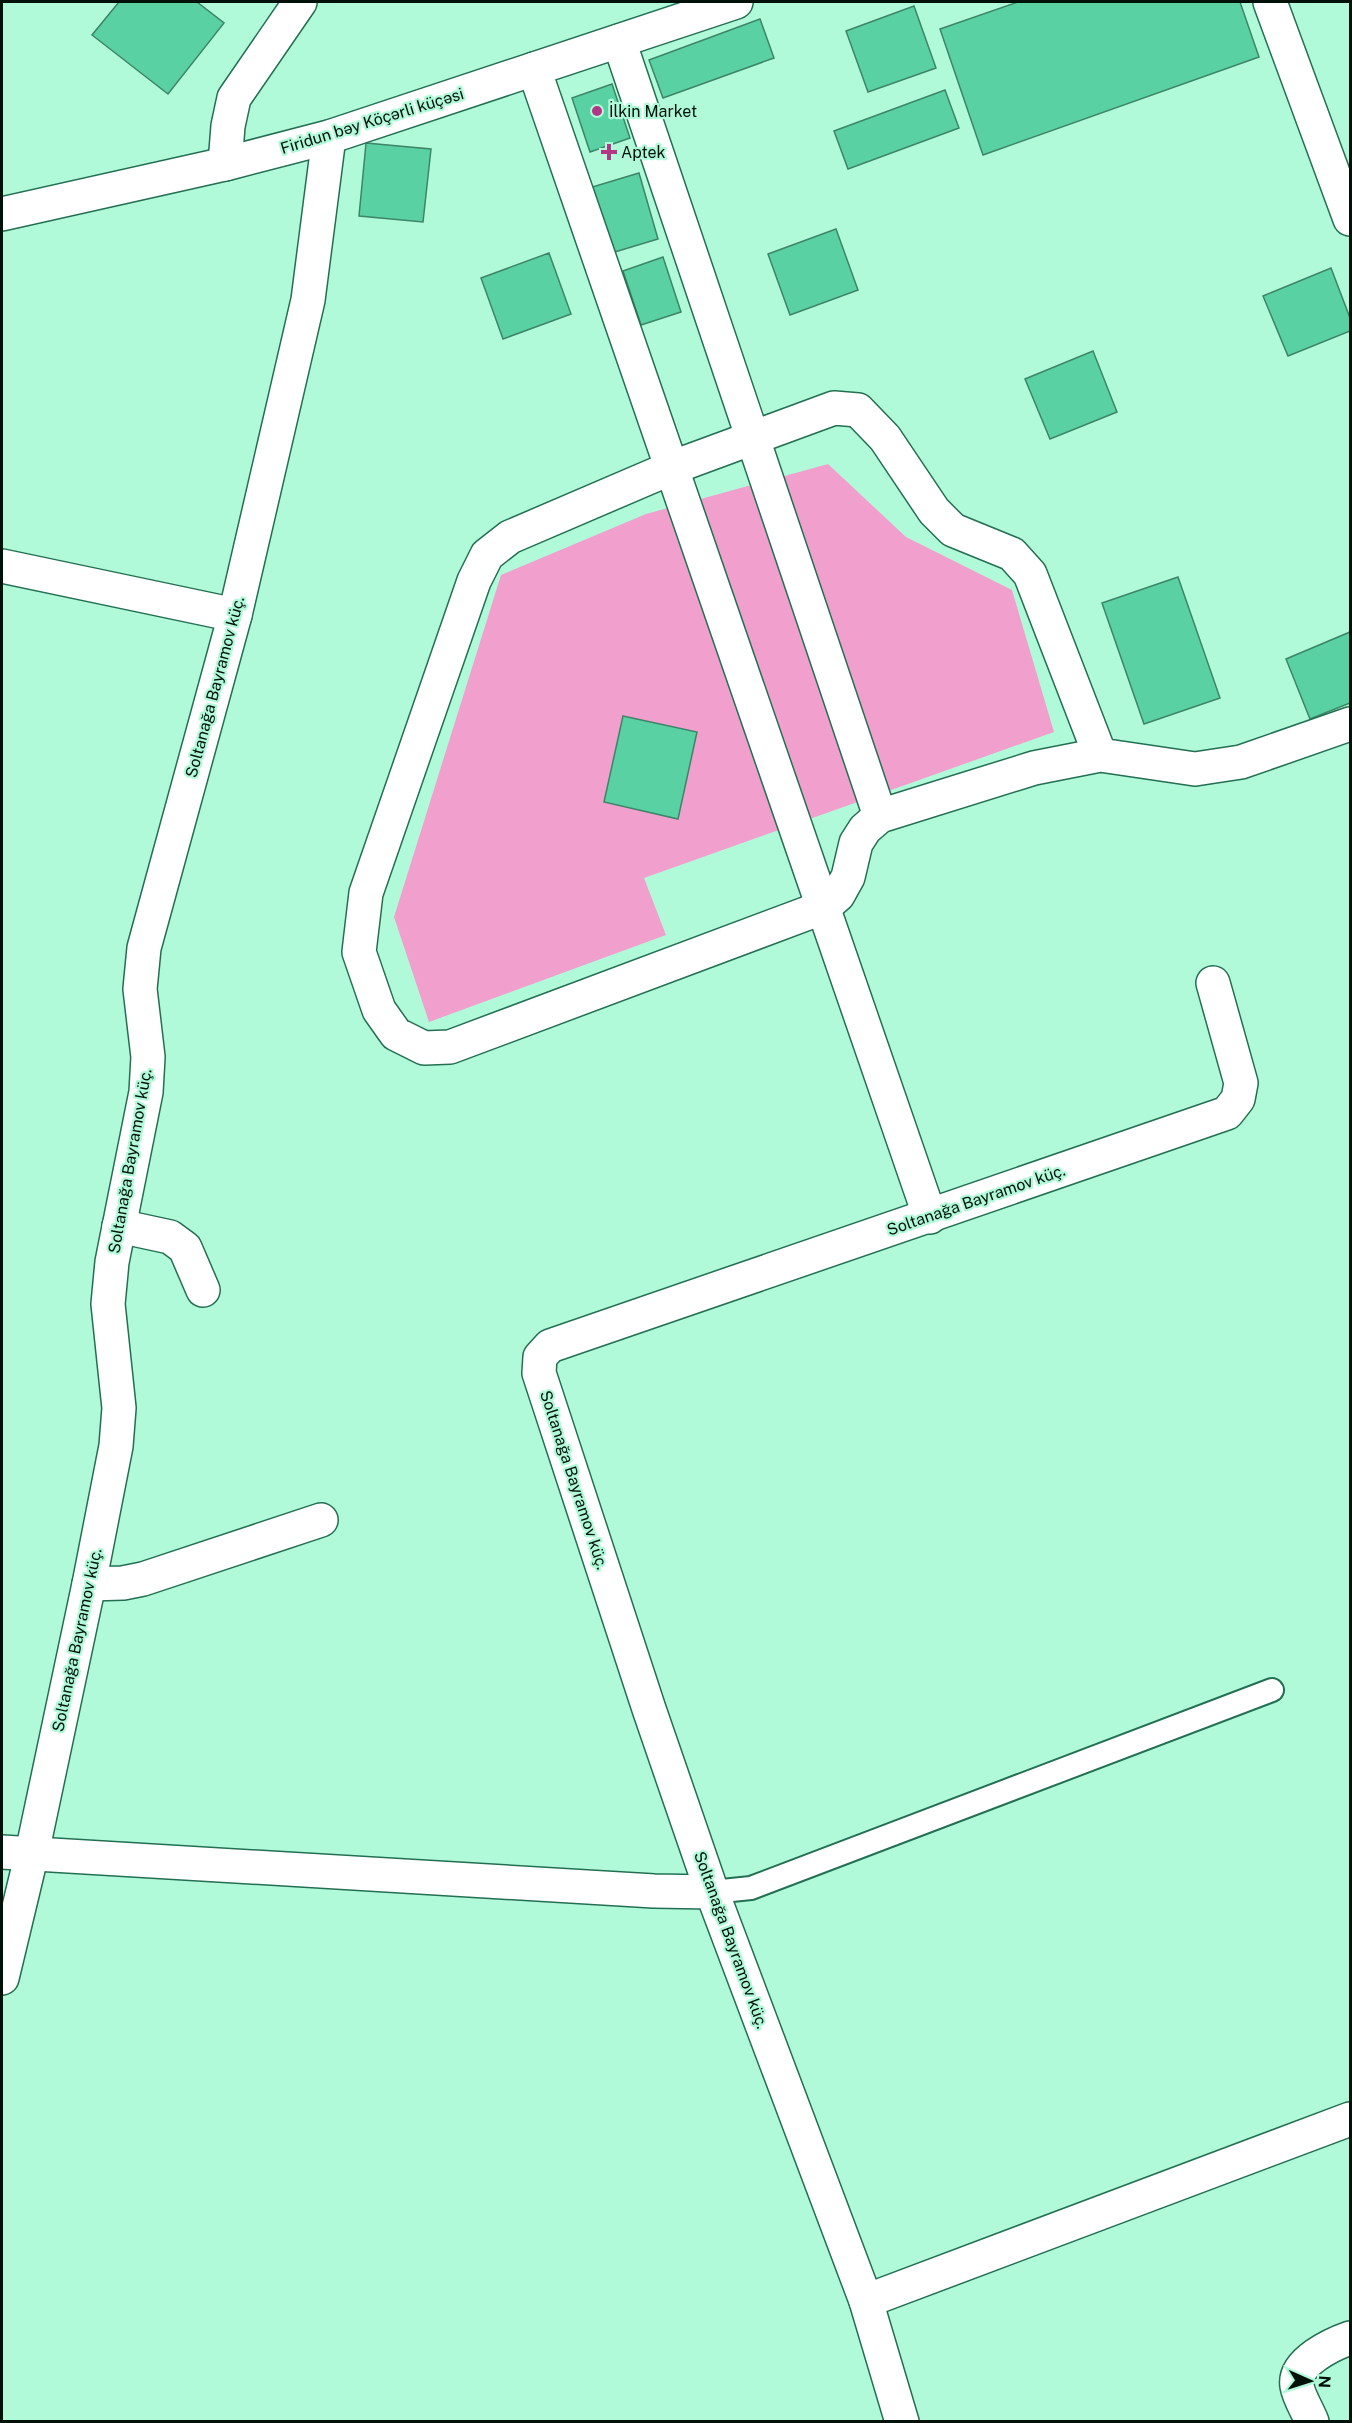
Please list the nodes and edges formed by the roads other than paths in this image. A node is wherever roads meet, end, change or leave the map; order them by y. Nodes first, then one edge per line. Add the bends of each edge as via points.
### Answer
1 (300, 2) edge
2 (736, 2) edge
3 (1270, 2) edge
4 (619, 41) junction
5 (534, 69) junction
6 (329, 137) junction
7 (225, 164) junction
8 (2, 214) edge
9 (1350, 219) edge
10 (751, 437) junction
11 (671, 468) junction
12 (2, 566) edge
13 (235, 615) junction
14 (1350, 724) edge
15 (1100, 754) junction
16 (880, 816) junction
17 (824, 907) junction
18 (1212, 983) dead end
19 (930, 1217) junction
20 (119, 1226) junction
21 (203, 1290) dead end
22 (321, 1520) dead end
23 (90, 1584) junction
24 (1272, 1690) dead end
25 (16, 1852) edge
26 (712, 1892) junction
27 (2, 1978) edge
28 (1350, 2120) edge
29 (866, 2301) junction
30 (1350, 2338) edge
31 (902, 2421) edge
32 (1312, 2421) edge

1 - 7 street via 234,98
2 - 4 street, Firidun bəy Köçərli küçəsi
3 - 9 street
4 - 5 street, Firidun bəy Köçərli küçəsi
4 - 10 street
5 - 6 street, Firidun bəy Köçərli küçəsi
5 - 11 street
6 - 7 street, Firidun bəy Köçərli küçəsi
6 - 13 street, Soltanağa Bayramov küç. via 308,300
7 - 8 street, Firidun bəy Köçərli küçəsi
10 - 11 street
10 - 15 street via 834,408 858,410 885,438 934,511 953,530 1012,554 1030,574
10 - 16 street
11 - 17 street
11 - 17 street via 510,537 487,555 474,580 366,893 359,952 380,1010 396,1034 424,1048 450,1047
12 - 13 street
13 - 20 street, Soltanağa Bayramov küç. via 144,948 140,989 148,1057 146,1092
14 - 15 street via 1241,762 1195,769
15 - 16 street via 1034,768
16 - 17 street via 856,843 848,877 838,896
17 - 19 street
18 - 19 street, Soltanağa Bayramov küç. via 1241,1083 1238,1100 1227,1113
19 - 26 street, Soltanağa Bayramov küç. via 549,1346 540,1357 539,1373
20 - 21 street via 170,1237 185,1248
20 - 23 street, Soltanağa Bayramov küç. via 108,1304 119,1408 116,1446
22 - 23 street via 143,1579
23 - 25 street, Soltanağa Bayramov küç.
24 - 26 lane via 751,1888
25 - 26 street via 654,1892
25 - 27 street, Soltanağa Bayramov küç.
26 - 29 street, Soltanağa Bayramov küç.
28 - 29 street
29 - 31 street, Soltanağa Bayramov küç.
30 - 32 street via 1310,2359 1300,2372 1296,2385

